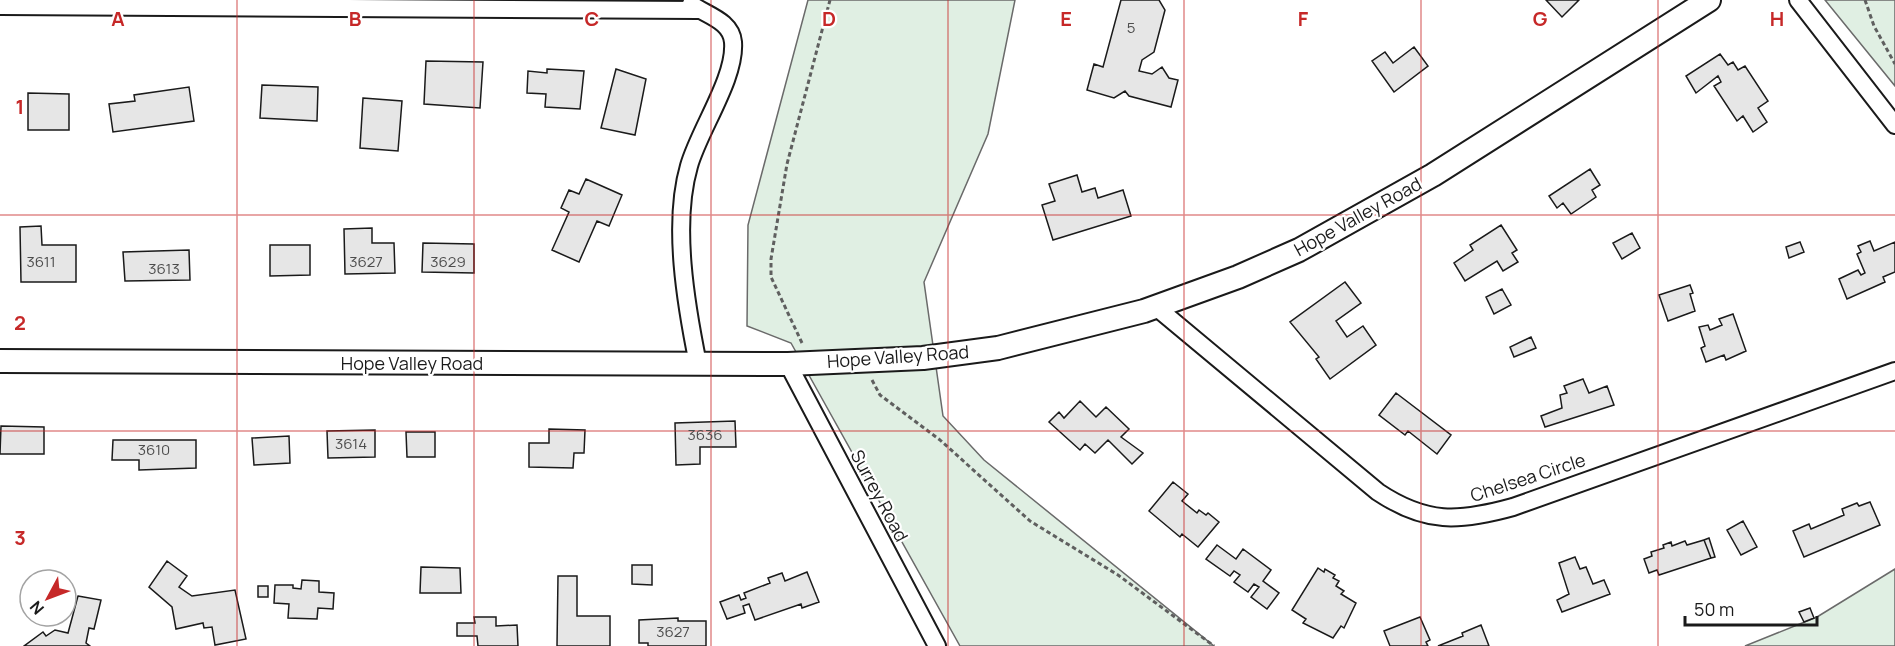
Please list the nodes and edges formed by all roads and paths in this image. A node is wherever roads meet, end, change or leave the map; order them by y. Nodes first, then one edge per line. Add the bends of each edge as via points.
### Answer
1 (830, 0) edge
2 (1709, 0) edge
3 (1798, 0) edge
4 (1865, 0) edge
5 (693, 5) edge
6 (0, 6) edge
7 (1895, 64) edge
8 (1895, 125) edge
9 (1156, 307) junction
10 (796, 356) junction
11 (0, 361) edge
12 (698, 364) junction
13 (1895, 371) edge
14 (868, 373) dead end
15 (937, 646) edge
16 (1214, 646) edge

1 - 10 path via 787,164 771,259 771,277
2 - 9 main road, Hope Valley Road via 1433,176 1336,231 1266,266
3 - 8 street
4 - 7 path
5 - 6 street
5 - 12 street via 727,27 733,40 715,106 689,165 683,202 684,264
9 - 10 main road, Hope Valley Road via 1080,329 956,355 865,362
9 - 13 street, Chelsea Circle via 1378,492 1413,512 1442,518 1468,518 1513,507
10 - 12 main road, Hope Valley Road
10 - 15 street, Surrey Road
11 - 12 main road, Hope Valley Road
14 - 16 path via 880,395 940,440 1030,520 1118,575

